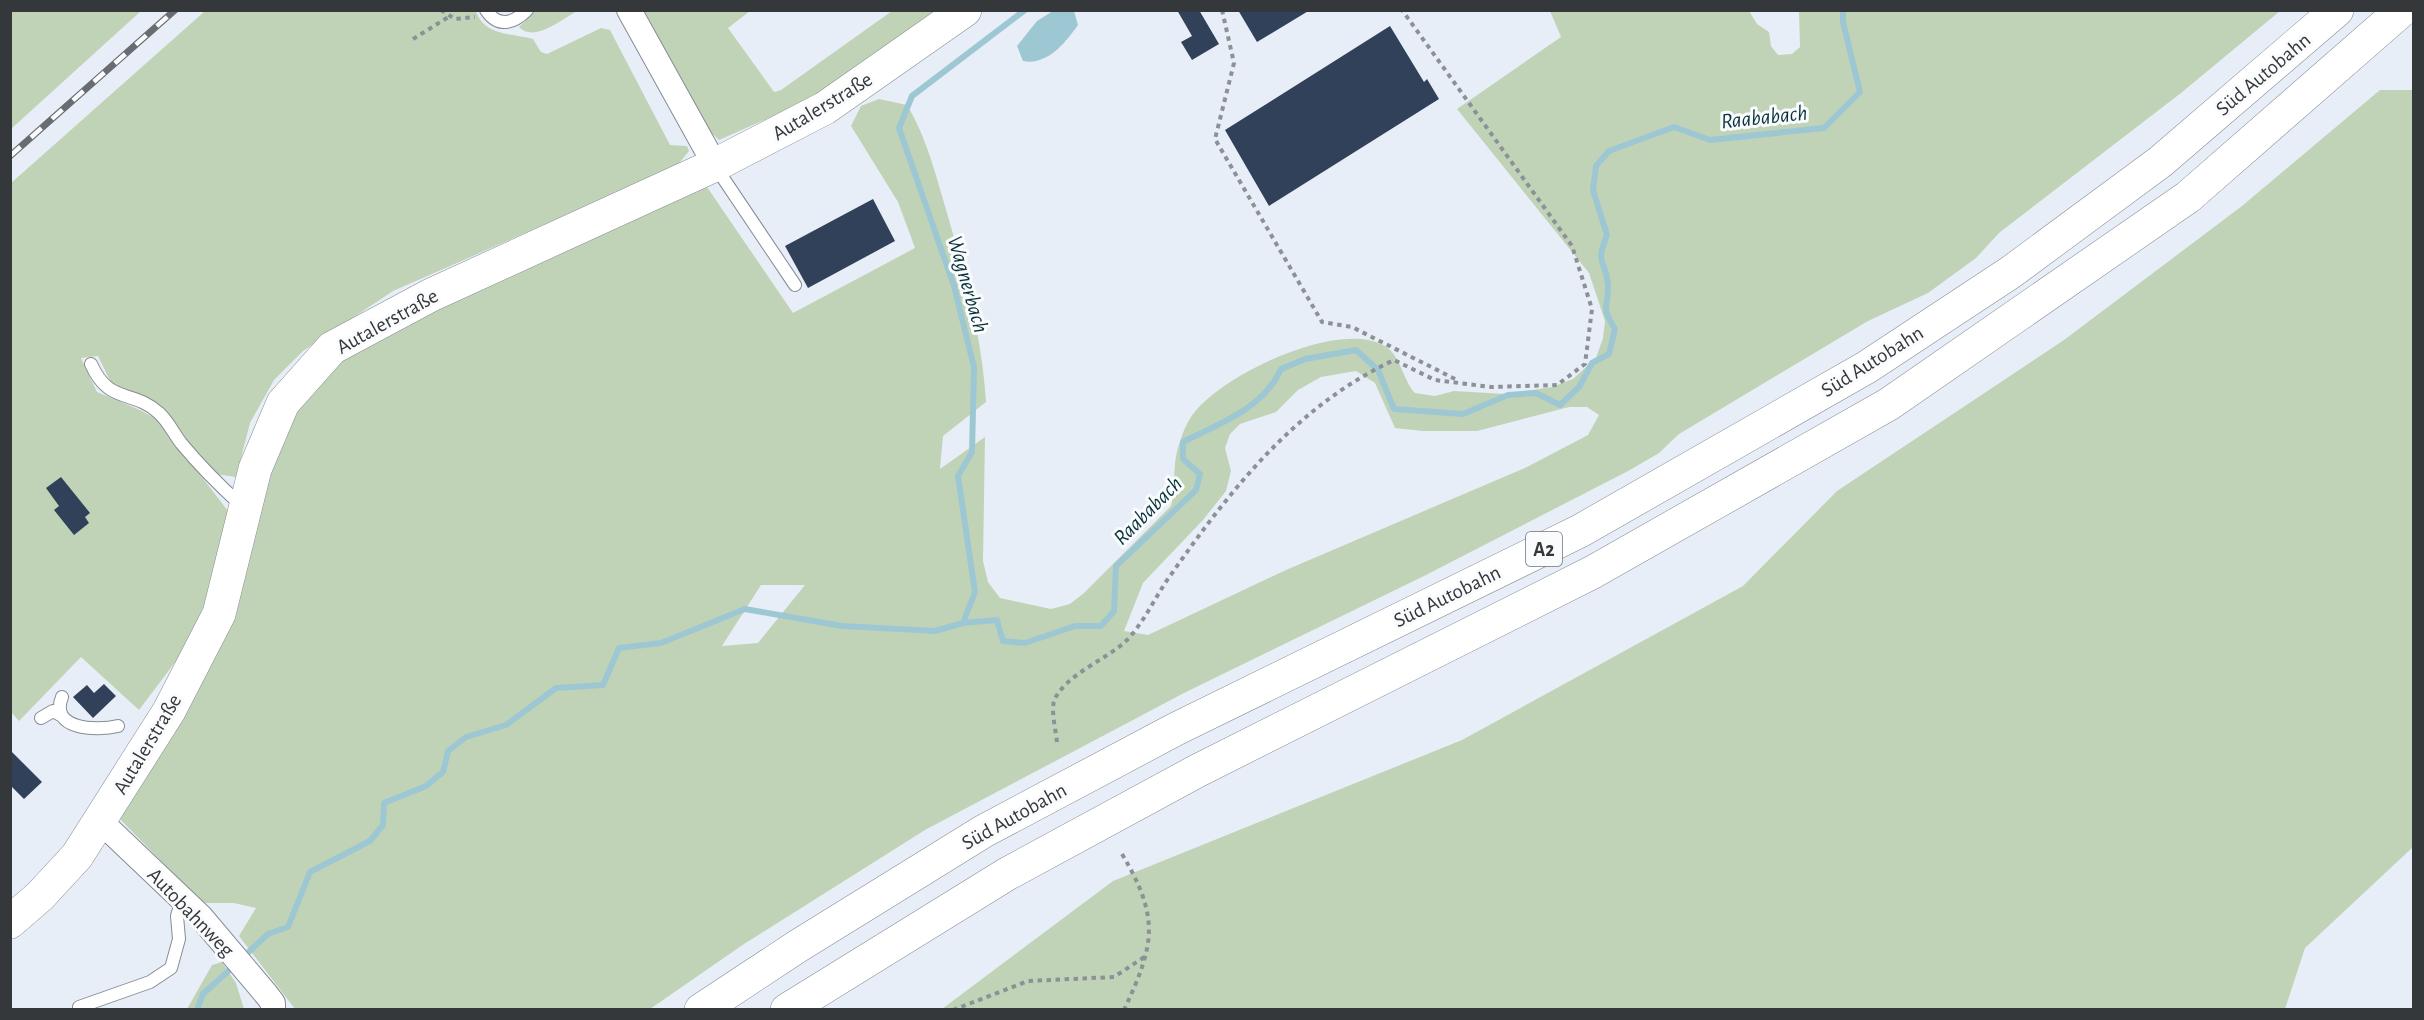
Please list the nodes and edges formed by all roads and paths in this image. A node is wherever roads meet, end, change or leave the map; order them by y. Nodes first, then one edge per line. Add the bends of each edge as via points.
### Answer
1 (441, 10) edge
2 (527, 10) edge
3 (629, 10) edge
4 (965, 10) edge
5 (1222, 10) edge
6 (1402, 10) edge
7 (2337, 10) edge
8 (2402, 10) edge
9 (486, 11) edge
10 (450, 16) junction
11 (413, 39) dead end
12 (715, 165) junction
13 (795, 285) dead end
14 (91, 364) dead end
15 (1463, 384) junction
16 (245, 509) junction
17 (62, 697) dead end
18 (62, 716) junction
19 (41, 718) dead end
20 (118, 726) dead end
21 (1057, 742) dead end
22 (100, 821) junction
23 (1122, 854) dead end
24 (182, 898) junction
25 (10, 922) edge
26 (1146, 956) junction
27 (79, 1006) dead end
28 (273, 1010) edge
29 (701, 1010) edge
30 (788, 1010) edge
31 (953, 1010) edge
32 (1124, 1010) edge

1 - 10 path
2 - 9 lane via 506,24 494,20
3 - 12 street
4 - 12 main road, Autalerstraße via 825,108
5 - 15 path via 1233,63 1215,140 1322,322 1352,327
6 - 15 path via 1572,246 1592,309 1585,364 1557,384
7 - 29 main road, Süd Autobahn / A2 via 2160,162 2011,272 1868,367 1580,531 1176,729 984,831
8 - 30 main road, Süd Autobahn / A2 via 2188,197 1889,404 1593,572 1197,771 1007,874
9 - 10 path via 478,17
10 - 11 path
12 - 13 lane
12 - 16 main road, Autalerstraße via 431,295 332,348 283,403 255,469
14 - 16 lane via 99,382 160,413 215,482
15 - 21 path via 1435,380 1394,360 1313,409 1276,442 1232,491 1126,641 1062,689 1054,702
16 - 22 main road, Autalerstraße via 219,614 169,711
17 - 18 lane
18 - 19 lane via 53,711
18 - 20 lane via 75,727 101,730
22 - 24 street, Autobahnweg
22 - 25 main road, Autalerstraße via 77,856
23 - 26 path via 1141,886 1149,942
24 - 27 lane via 177,916 179,939 171,968 150,982
24 - 28 street, Autobahnweg via 261,987 273,1003
26 - 31 path via 1114,977 1028,981
26 - 32 path

